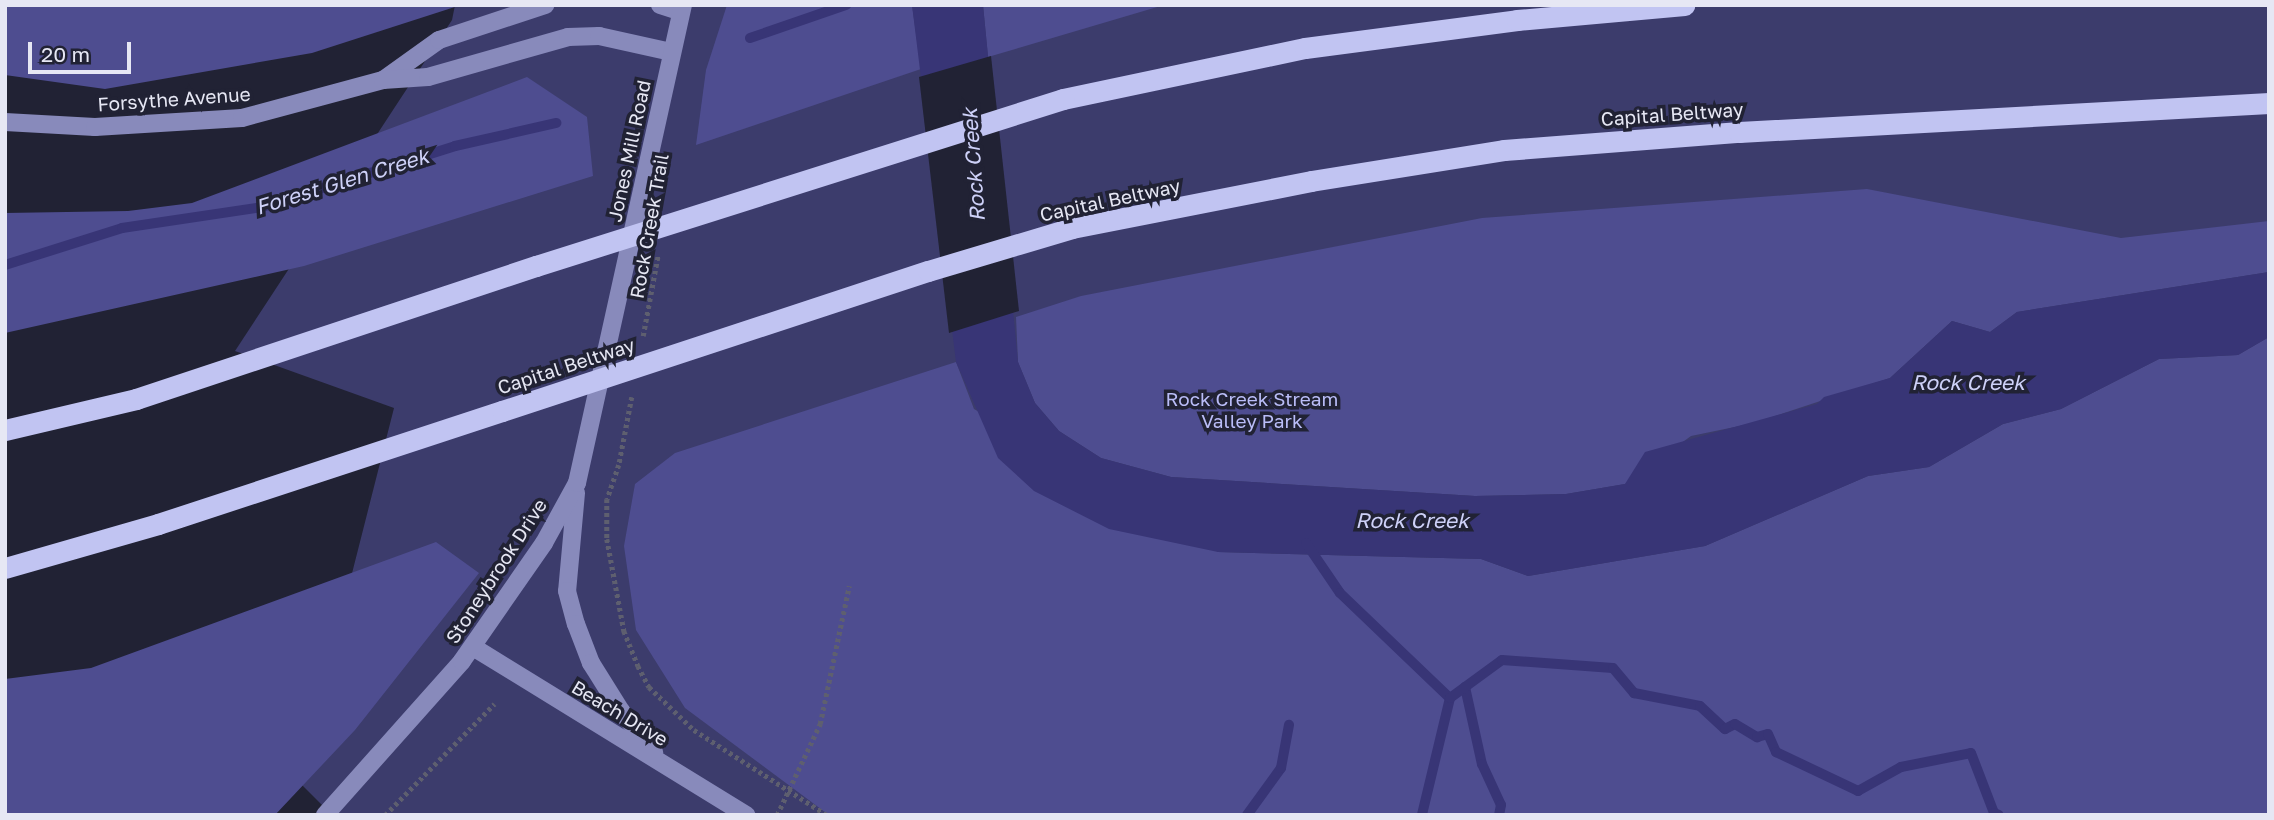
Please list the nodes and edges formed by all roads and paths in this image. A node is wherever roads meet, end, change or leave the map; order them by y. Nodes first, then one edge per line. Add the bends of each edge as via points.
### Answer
1 (545, 5) edge
2 (660, 5) edge
3 (1684, 5) edge
4 (682, 9) edge
5 (671, 52) junction
6 (383, 80) junction
7 (2269, 103) edge
8 (5, 122) edge
9 (659, 248) dead end
10 (618, 306) joint
11 (642, 343) dead end
12 (634, 384) dead end
13 (5, 430) edge
14 (578, 482) junction
15 (5, 568) edge
16 (849, 586) dead end
17 (472, 647) junction
18 (494, 704) dead end
19 (666, 766) junction
20 (789, 790) junction
21 (325, 815) edge
22 (385, 815) edge
23 (746, 815) edge
24 (777, 815) edge
25 (827, 815) edge

1 - 6 street, Forsythe Avenue via 439,40
2 - 4 street
3 - 13 highway, bridge via 1517,20 1305,48 1063,99 136,399
4 - 5 street, Jones Mill Road
5 - 6 street, Forsythe Avenue via 599,36 568,37 428,77
5 - 10 street, Jones Mill Road
6 - 8 street, Forsythe Avenue via 242,118 95,127
7 - 15 highway, Capital Beltway, bridge via 1739,132 1504,150 1311,181 1072,228 158,524
9 - 11 path, Rock Creek Trail
10 - 14 street, Stoneybrook Drive
12 - 20 path via 619,465 607,499 610,573 624,631 649,687 670,709 694,730
14 - 17 street, Stoneybrook Drive via 544,543
14 - 19 street via 567,591 576,624 592,663 621,711
16 - 20 path via 820,724
17 - 19 street, Beach Drive
17 - 21 street, Stoneybrook Drive
18 - 22 path
19 - 23 street, Beach Drive
20 - 24 path
20 - 25 path

